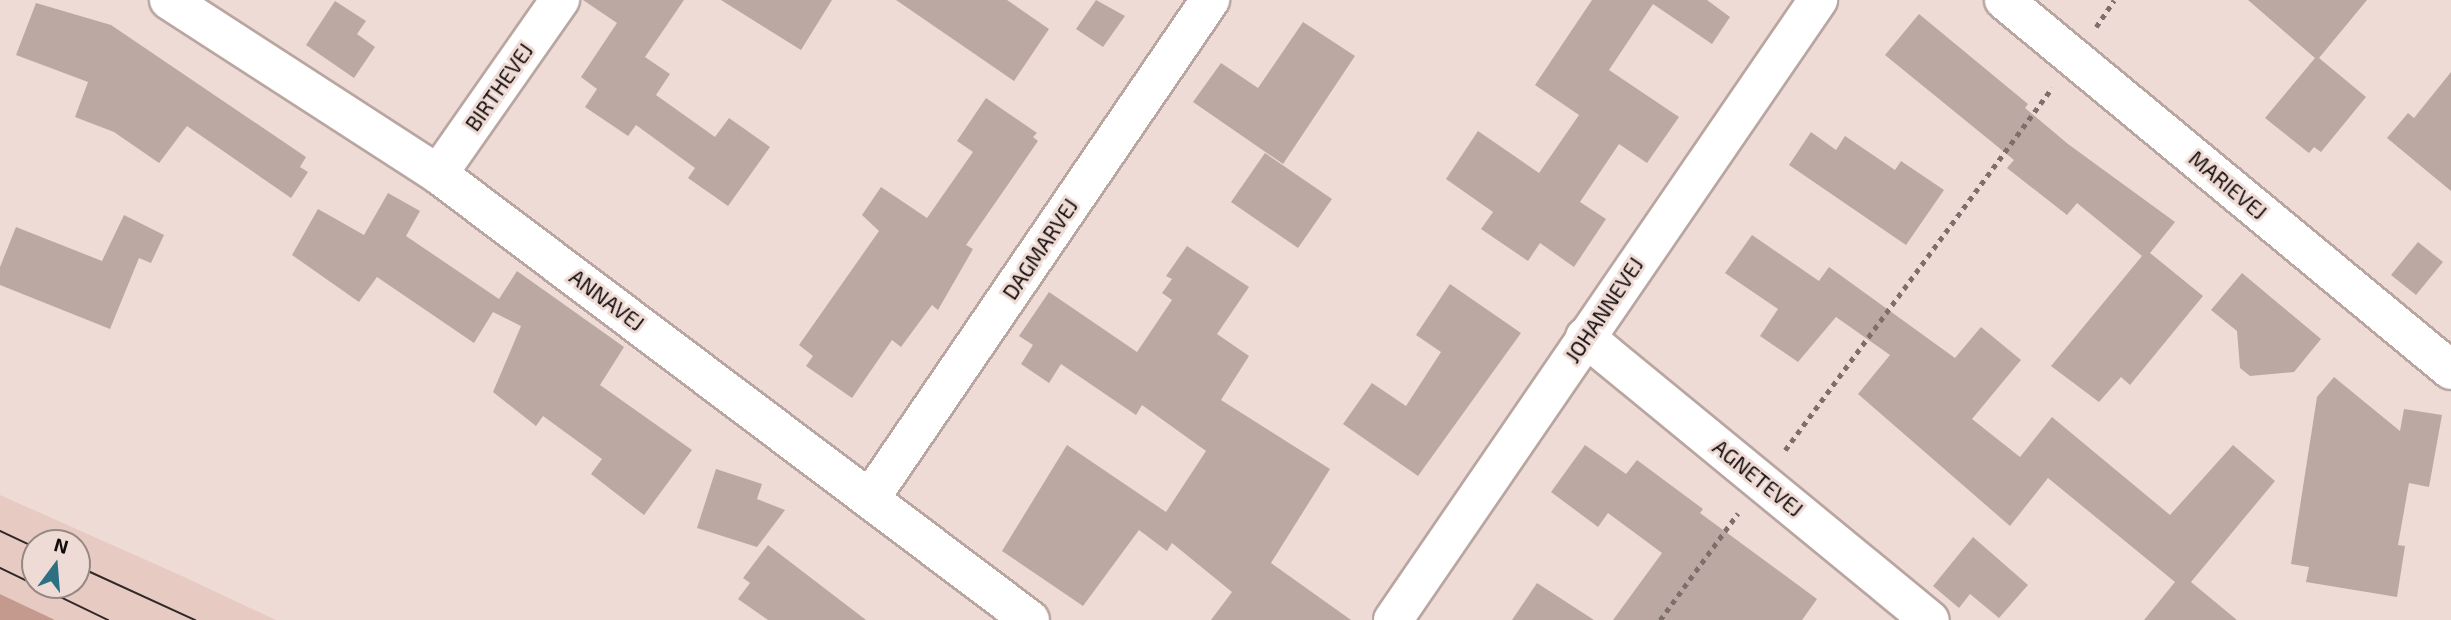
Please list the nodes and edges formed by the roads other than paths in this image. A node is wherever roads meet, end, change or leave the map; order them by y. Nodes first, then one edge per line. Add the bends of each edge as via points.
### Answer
1 (169, 0) edge
2 (559, 0) edge
3 (1210, 0) edge
4 (1818, 0) edge
5 (2004, 0) edge
6 (438, 174) junction
7 (1586, 337) junction
8 (2451, 370) edge
9 (871, 498) junction
10 (1030, 620) edge
11 (1393, 620) edge
12 (1930, 620) edge

1 - 6 street, ANNAVEJ
2 - 6 street, BIRTHEVEJ
3 - 9 street, DAGMARVEJ
4 - 7 street, JOHANNEVEJ
5 - 8 street, MARIEVEJ
6 - 9 street, ANNAVEJ
7 - 11 street, JOHANNEVEJ
7 - 12 street, AGNETEVEJ
9 - 10 street, ANNAVEJ

